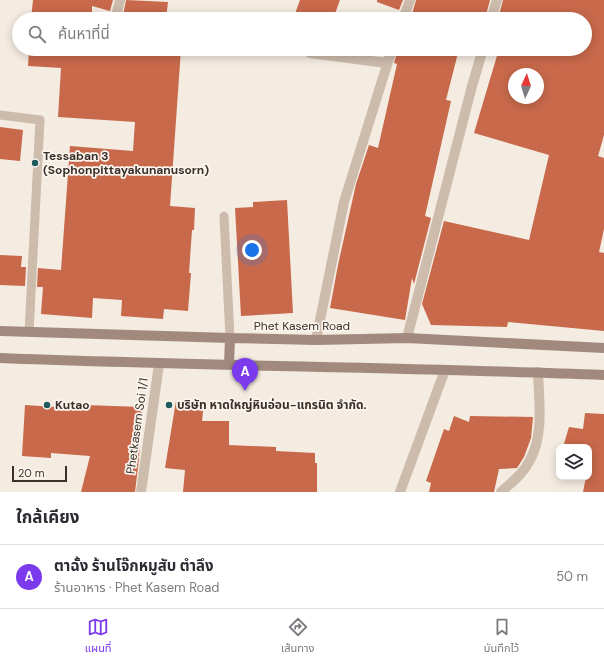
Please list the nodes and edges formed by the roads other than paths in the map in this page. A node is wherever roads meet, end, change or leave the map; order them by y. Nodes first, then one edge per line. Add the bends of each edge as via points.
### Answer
1 (120, 0) edge
2 (410, 0) edge
3 (497, 0) edge
4 (117, 12) edge
5 (406, 12) edge
6 (493, 12) edge
7 (333, 56) edge
8 (389, 56) edge
9 (480, 56) edge
10 (386, 63) junction
11 (0, 115) edge
12 (224, 216) dead end
13 (0, 331) edge
14 (29, 332) junction
15 (230, 338) junction
16 (407, 338) junction
17 (316, 340) junction
18 (604, 348) edge
19 (0, 358) edge
20 (159, 364) junction
21 (229, 365) junction
22 (444, 370) junction
23 (538, 372) junction
24 (604, 375) edge
25 (141, 492) edge
26 (400, 492) edge
27 (502, 492) edge

1 - 4 street
2 - 5 street
3 - 6 street
7 - 10 street
8 - 10 street
9 - 16 street
10 - 17 street via 344,202
11 - 14 lane via 40,120
12 - 15 lane
13 - 14 main road, Phet Kasem Road
14 - 15 main road, Phet Kasem Road
15 - 17 main road, Phet Kasem Road
15 - 21 main road
16 - 17 main road, Phet Kasem Road
16 - 18 main road, Phet Kasem Road
19 - 20 main road
20 - 21 main road
20 - 25 street, Phetkasem Soi 1/1
21 - 22 main road
22 - 23 main road
22 - 26 street
23 - 24 main road
23 - 27 street via 539,416 535,449 525,468

